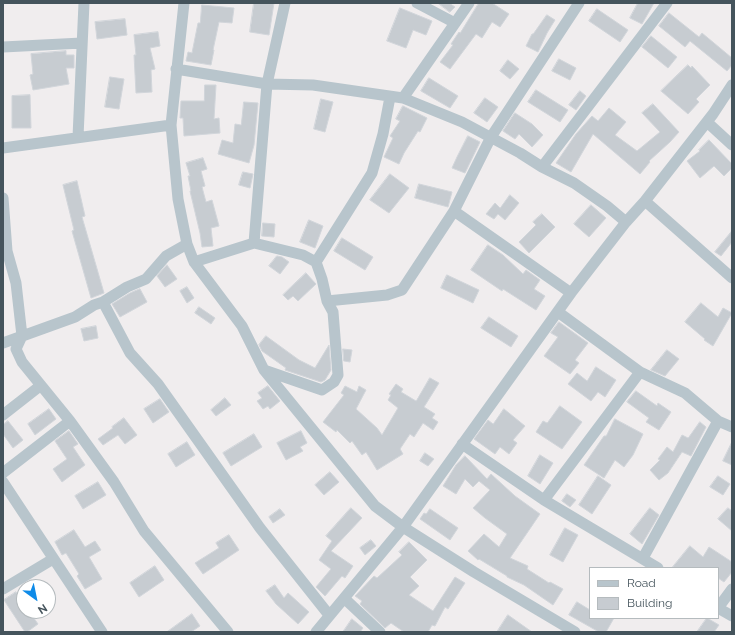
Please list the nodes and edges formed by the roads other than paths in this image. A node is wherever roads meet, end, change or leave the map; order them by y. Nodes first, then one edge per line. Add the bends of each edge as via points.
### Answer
1 (84, 3) edge
2 (184, 3) edge
3 (285, 3) edge
4 (416, 3) edge
5 (469, 3) edge
6 (579, 3) edge
7 (667, 3) edge
8 (455, 23) junction
9 (82, 44) junction
10 (3, 47) edge
11 (176, 68) junction
12 (267, 84) junction
13 (732, 85) edge
14 (390, 97) junction
15 (403, 98) junction
16 (707, 122) junction
17 (170, 125) junction
18 (78, 137) junction
19 (491, 137) junction
20 (732, 145) edge
21 (3, 148) edge
22 (542, 167) junction
23 (3, 198) edge
24 (645, 201) junction
25 (454, 212) junction
26 (626, 222) junction
27 (254, 243) junction
28 (187, 244) junction
29 (5, 252) edge
30 (194, 262) junction
31 (316, 262) junction
32 (732, 278) edge
33 (571, 293) junction
34 (327, 301) junction
35 (103, 302) junction
36 (558, 312) junction
37 (22, 336) junction
38 (3, 343) edge
39 (264, 370) junction
40 (640, 372) junction
41 (40, 386) junction
42 (3, 415) edge
43 (70, 421) junction
44 (718, 421) junction
45 (732, 427) edge
46 (462, 444) junction
47 (3, 473) edge
48 (3, 482) edge
49 (544, 500) junction
50 (403, 527) junction
51 (643, 558) junction
52 (53, 559) junction
53 (656, 567) edge
54 (3, 589) edge
55 (732, 589) edge
56 (344, 599) junction
57 (719, 607) edge
58 (719, 609) edge
59 (329, 615) junction
60 (732, 616) edge
61 (102, 632) edge
62 (228, 632) edge
63 (316, 632) edge
64 (380, 632) edge
65 (575, 632) edge

1 - 9 street
2 - 11 street
3 - 12 street
4 - 8 street
5 - 8 street
6 - 19 street
7 - 22 street
8 - 15 street
9 - 10 street
9 - 18 street
11 - 12 street
11 - 17 street
12 - 14 street via 313,85
12 - 27 street
13 - 16 street
14 - 15 street
14 - 31 street via 372,173
15 - 19 street
16 - 20 street
16 - 24 street
17 - 18 street
17 - 28 street via 178,199
18 - 21 street
19 - 22 street
19 - 25 street
22 - 26 street via 574,183
23 - 29 street
24 - 26 street
24 - 32 street
25 - 33 street
25 - 34 street via 402,290 387,295
26 - 33 street
27 - 30 street
27 - 31 street via 302,255
28 - 30 street
28 - 35 street via 166,256 146,279
29 - 37 street via 16,283
30 - 39 street via 242,326
31 - 34 street
33 - 36 street
34 - 39 street via 334,312 337,379 322,390
35 - 37 street via 75,317
35 - 59 street via 130,353 158,384 260,528
36 - 40 street
36 - 46 street
37 - 38 street
37 - 41 street via 16,349 22,362
39 - 50 street via 375,506
40 - 44 street via 685,393
40 - 49 street
41 - 42 street
41 - 43 street
43 - 47 street
43 - 62 street via 114,482 144,531
44 - 45 street
44 - 51 street
46 - 49 street
46 - 50 street
48 - 52 street
49 - 51 street
50 - 56 street
50 - 65 street
51 - 53 street
52 - 54 street
52 - 61 street
55 - 57 street
56 - 59 street
56 - 64 street
58 - 60 street
59 - 63 street

